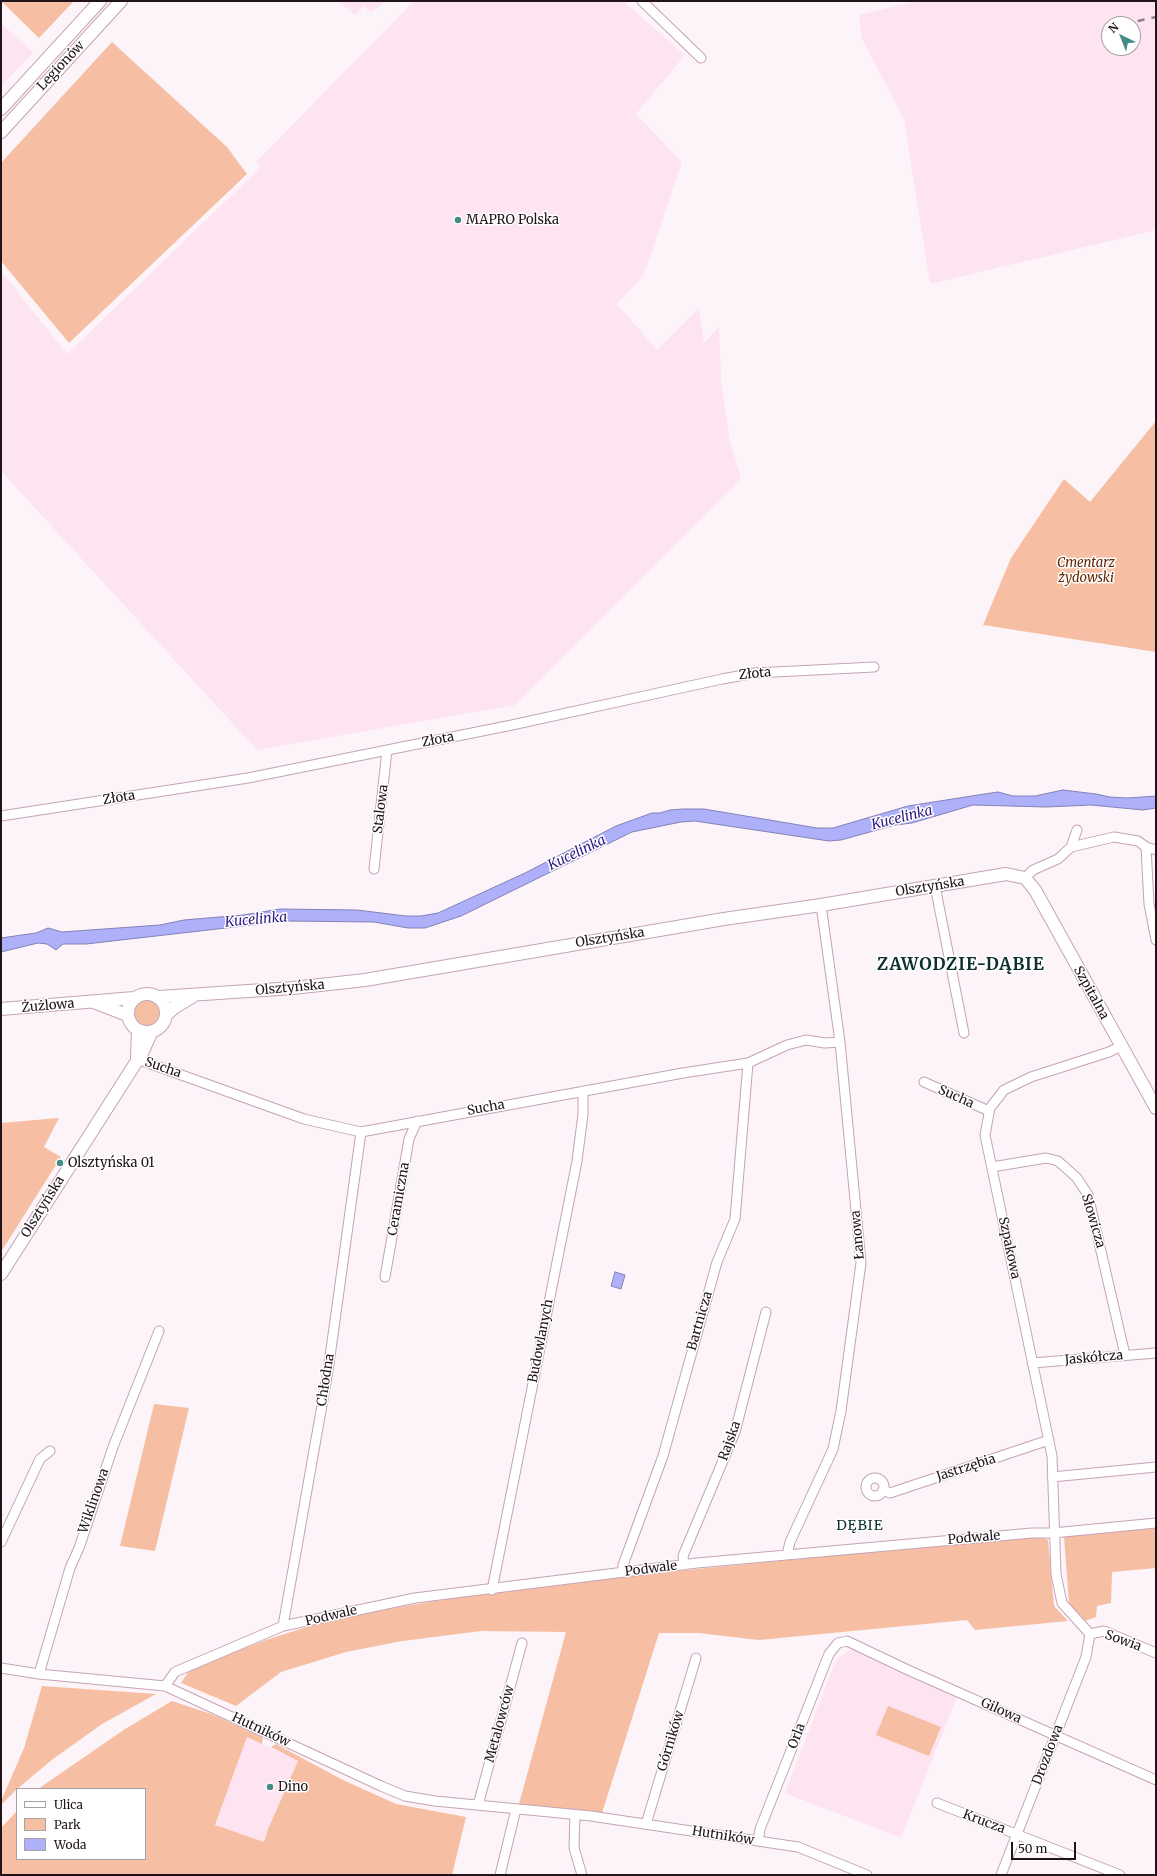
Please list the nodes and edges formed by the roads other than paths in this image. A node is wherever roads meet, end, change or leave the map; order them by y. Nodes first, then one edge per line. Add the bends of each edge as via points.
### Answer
1 (100, 1) edge
2 (121, 1) edge
3 (642, 1) edge
4 (701, 58) dead end
5 (1, 108) edge
6 (1, 132) edge
7 (874, 666) dead end
8 (387, 750) junction
9 (1, 816) edge
10 (1077, 830) dead end
11 (1146, 846) junction
12 (1071, 847) junction
13 (1156, 850) edge
14 (374, 868) dead end
15 (1026, 878) junction
16 (935, 886) junction
17 (821, 905) junction
18 (1156, 940) edge
19 (193, 996) junction
20 (159, 997) junction
21 (134, 998) junction
22 (95, 1002) junction
23 (1, 1010) edge
24 (127, 1015) junction
25 (166, 1015) junction
26 (138, 1030) junction
27 (152, 1031) junction
28 (964, 1033) dead end
29 (840, 1042) junction
30 (1120, 1046) junction
31 (137, 1059) junction
32 (748, 1063) junction
33 (924, 1082) dead end
34 (583, 1091) junction
35 (1156, 1108) edge
36 (989, 1111) junction
37 (417, 1121) junction
38 (361, 1132) junction
39 (992, 1167) junction
40 (1, 1274) edge
41 (385, 1277) dead end
42 (766, 1312) dead end
43 (159, 1331) dead end
44 (1156, 1353) edge
45 (1125, 1356) junction
46 (1032, 1363) junction
47 (1049, 1440) junction
48 (50, 1451) dead end
49 (1156, 1467) edge
50 (1052, 1477) junction
51 (883, 1490) dead end
52 (1156, 1522) edge
53 (1053, 1533) junction
54 (1, 1542) edge
55 (787, 1555) junction
56 (684, 1565) junction
57 (624, 1572) junction
58 (492, 1590) junction
59 (283, 1626) junction
60 (1090, 1634) junction
61 (847, 1641) joint
62 (522, 1643) dead end
63 (1156, 1653) edge
64 (696, 1658) dead end
65 (1, 1668) edge
66 (39, 1674) junction
67 (165, 1686) junction
68 (1056, 1736) junction
69 (1156, 1780) edge
70 (936, 1804) dead end
71 (478, 1805) junction
72 (516, 1809) junction
73 (574, 1815) junction
74 (646, 1824) junction
75 (1017, 1835) junction
76 (758, 1841) junction
77 (500, 1875) edge
78 (582, 1875) edge
79 (867, 1875) edge
80 (1002, 1875) edge
81 (1120, 1875) edge

1 - 5 street, Legionów
2 - 6 street, Legionów
3 - 4 street
7 - 8 street, Złota via 755,673 722,678
8 - 9 street, Złota via 248,778
8 - 14 street, Stalowa
10 - 12 street
11 - 12 street via 1138,841 1114,837
11 - 13 street
11 - 18 street via 1148,904
12 - 15 street via 1058,859 1033,870
15 - 16 street, Olsztyńska via 1006,874
15 - 30 street, Szpitalna
16 - 17 street, Olsztyńska
16 - 28 street
17 - 19 street, Olsztyńska via 365,980
17 - 29 street, Łanowa
19 - 20 street, Olsztyńska
19 - 25 street, Olsztyńska
20 - 21 street via 146,993
20 - 25 street
21 - 22 street, Żużlowa
21 - 24 street via 127,1008
22 - 23 street, Żużlowa
22 - 24 street, Żużlowa
24 - 26 street via 132,1026
25 - 27 street via 161,1026
26 - 27 street
26 - 31 street
27 - 31 street, Olsztyńska via 146,1047
29 - 32 street, Sucha via 806,1040 787,1045
29 - 55 street, Łanowa via 861,1263 841,1411 833,1449 790,1542
30 - 35 street, Szpitalna
30 - 36 street, Szpakowa via 1109,1052 1031,1077 1004,1090
31 - 38 street, Sucha via 304,1119
31 - 40 street, Olsztyńska
32 - 34 street, Sucha
32 - 57 street, Bartnicza via 735,1219 717,1262 662,1456 623,1565
33 - 36 street, Sucha
34 - 37 street, Sucha
34 - 58 street, Budowlanych via 577,1161
36 - 39 street, Szpakowa via 985,1135
37 - 38 street, Sucha
37 - 41 street, Ceramiczna via 409,1140
38 - 59 street, Chłodna via 328,1371
39 - 45 street, Słowicza via 1046,1158 1058,1161 1077,1178 1088,1195
39 - 46 street, Szpakowa
42 - 56 street, Rajska via 735,1432 683,1556
43 - 66 street, Wiklinowa via 113,1447 70,1568
44 - 45 street, Jaskółcza
45 - 46 street, Jaskółcza
46 - 47 street, Szpakowa
47 - 50 street, Szpakowa
47 - 51 street, Jastrzębia via 890,1493
48 - 54 street via 40,1459
49 - 50 street
50 - 53 street, Szpakowa
52 - 53 street, Podwale
53 - 55 street, Podwale
53 - 60 street, Szpakowa via 1056,1574 1062,1603
55 - 56 street, Podwale
56 - 57 street, Podwale
57 - 58 street, Podwale
58 - 59 street, Podwale via 415,1598
59 - 67 street, Podwale via 175,1672
60 - 63 street, Sowia via 1104,1631
60 - 68 street, Drozdowa via 1086,1657
61 - 68 street, Gilowa
61 - 76 street, Orla via 838,1643 829,1654 760,1829
62 - 71 street, Metalowców
64 - 74 street, Górników
65 - 66 street, Hutników
66 - 67 street, Hutników
67 - 71 street, Hutników via 405,1796
68 - 69 street, Gilowa
68 - 75 street, Drozdowa
70 - 75 street, Krucza
71 - 72 street, Hutników
72 - 73 street, Hutników
72 - 77 street
73 - 74 street, Hutników
73 - 78 street via 574,1848
74 - 76 street, Hutników
75 - 80 street, Drozdowa
75 - 81 street, Krucza
76 - 79 street, Hutników via 798,1847

